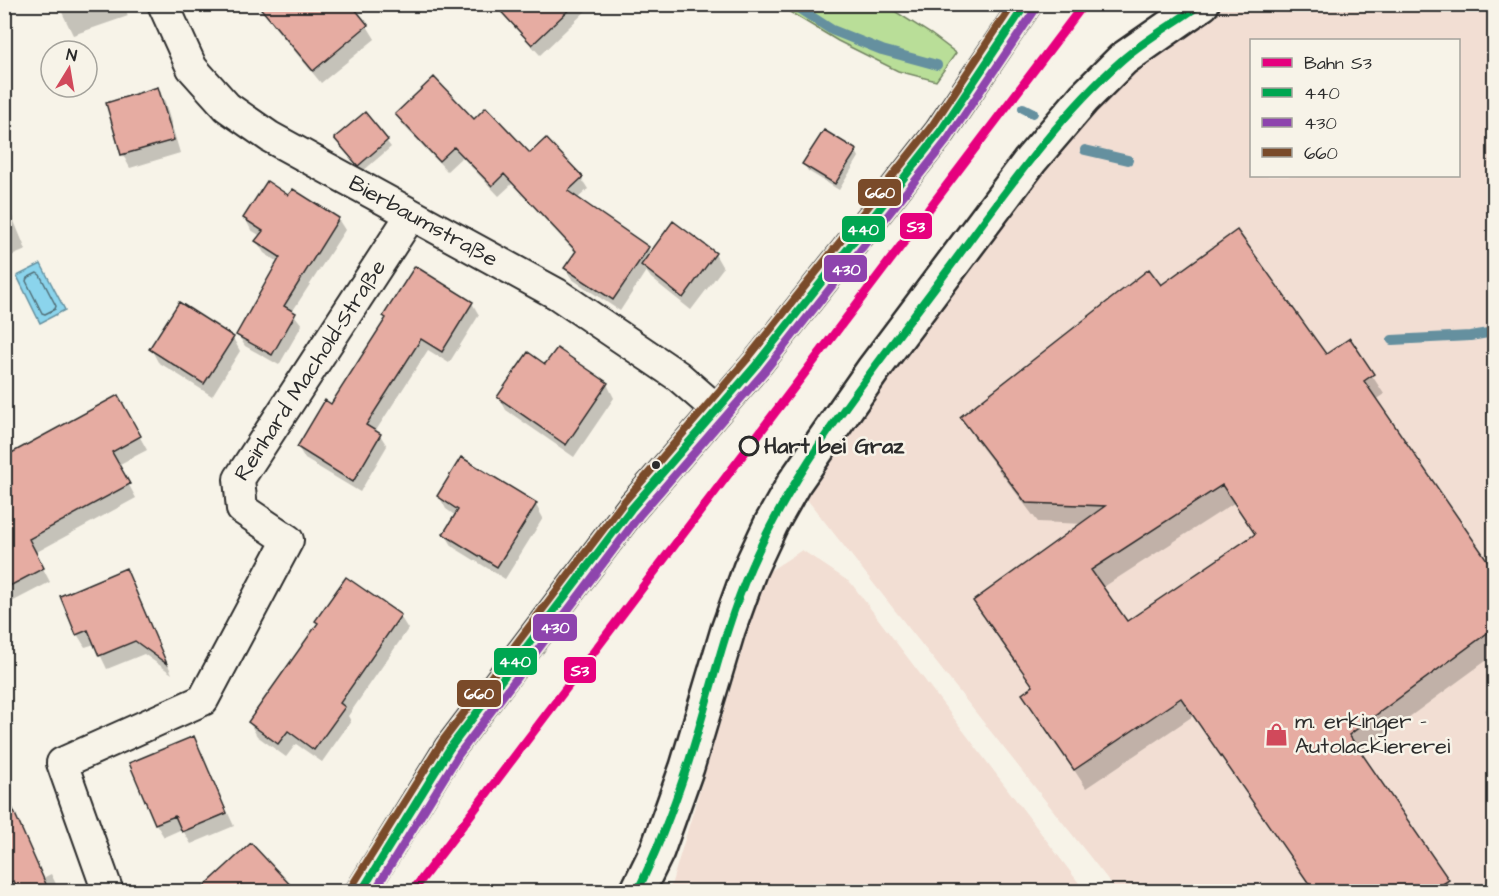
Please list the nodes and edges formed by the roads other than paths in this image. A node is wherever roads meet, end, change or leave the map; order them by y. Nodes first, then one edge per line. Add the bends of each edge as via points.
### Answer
1 (162, 4) edge
2 (1026, 4) edge
3 (1202, 4) edge
4 (411, 215) junction
5 (716, 409) junction
6 (108, 891) edge
7 (361, 891) edge
8 (637, 891) edge

1 - 4 street, Bierbaumstraße via 192,68 227,107 270,137
2 - 5 street via 940,132 756,365
3 - 8 main road via 1123,59 1030,161 873,370 794,483 750,569 657,851
4 - 5 street, Bierbaumstraße via 557,294 678,376
4 - 6 street, Reinhard Machold-Straße via 239,479 242,509 288,540 203,700 62,763
5 - 7 street via 631,509 450,748

